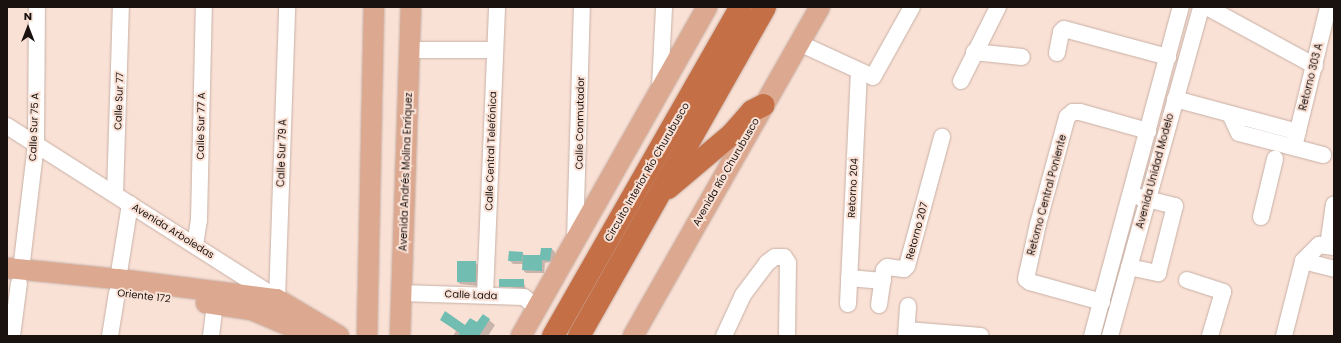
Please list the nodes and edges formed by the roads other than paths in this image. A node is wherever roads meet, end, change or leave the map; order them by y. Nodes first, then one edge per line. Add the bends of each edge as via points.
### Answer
1 (37, 7) edge
2 (121, 7) edge
3 (204, 7) edge
4 (287, 7) edge
5 (374, 7) edge
6 (411, 7) edge
7 (497, 7) edge
8 (582, 7) edge
9 (664, 7) edge
10 (707, 7) edge
11 (740, 7) edge
12 (765, 7) edge
13 (820, 7) edge
14 (912, 7) edge
15 (998, 7) edge
16 (1181, 7) edge
17 (1201, 7) edge
18 (1207, 7) edge
19 (1328, 7) edge
20 (799, 43) junction
21 (410, 50) junction
22 (495, 50) junction
23 (974, 52) junction
24 (1057, 53) dead end
25 (1168, 57) junction
26 (1022, 58) dead end
27 (1315, 66) junction
28 (859, 72) junction
29 (961, 81) dead end
30 (660, 91) junction
31 (1175, 99) junction
32 (764, 105) junction
33 (7, 126) edge
34 (1148, 131) junction
35 (942, 137) dead end
36 (1296, 140) junction
37 (36, 144) junction
38 (1323, 155) dead end
39 (1275, 159) dead end
40 (115, 194) junction
41 (1131, 195) junction
42 (657, 197) junction
43 (1147, 199) junction
44 (130, 204) junction
45 (1334, 204) edge
46 (1261, 217) dead end
47 (575, 239) junction
48 (195, 244) junction
49 (1331, 247) edge
50 (1302, 261) junction
51 (1129, 267) junction
52 (1334, 269) edge
53 (14, 276) edge
54 (849, 278) junction
55 (1187, 280) dead end
56 (883, 281) junction
57 (118, 286) junction
58 (401, 293) junction
59 (485, 295) junction
60 (278, 299) junction
61 (1102, 302) junction
62 (215, 304) junction
63 (848, 304) dead end
64 (879, 305) dead end
65 (908, 306) dead end
66 (535, 311) junction
67 (906, 333) edge
68 (639, 334) edge
69 (787, 334) dead end
70 (309, 335) edge
71 (12, 336) edge
72 (110, 336) edge
73 (211, 336) edge
74 (339, 336) edge
75 (367, 336) edge
76 (400, 336) edge
77 (521, 336) edge
78 (553, 336) edge
79 (579, 336) edge
80 (724, 336) edge
81 (981, 336) edge
82 (1092, 336) edge
83 (1110, 336) edge
84 (1210, 336) edge
85 (1284, 336) edge

1 - 37 street, Calle Sur 75 A
2 - 40 street, Calle Sur 77
3 - 48 street, Calle Sur 77 A via 199,220
4 - 60 street, Calle Sur 79 A
5 - 75 main road
6 - 21 main road, Avenida Andrés Molina Enríquez
7 - 22 street, Calle Central Telefónica
8 - 47 street, Calle Conmutador
9 - 30 street
10 - 30 main road
11 - 78 highway, Circuito Interior Río Churubusco
12 - 42 highway, Circuito Interior Río Churubusco
13 - 20 main road, Avenida Río Churubusco
14 - 28 street via 876,75 868,76
15 - 23 street
16 - 25 street, Avenida Unidad Modelo
17 - 31 street, Avenida Unidad Modelo
18 - 27 street
19 - 27 street, Retorno 303 A
20 - 28 street
20 - 32 main road, Avenida Río Churubusco
21 - 22 street
21 - 58 main road, Avenida Andrés Molina Enríquez
22 - 59 street, Calle Central Telefónica
23 - 26 street
23 - 29 street
24 - 25 street via 1061,32 1064,29
25 - 34 street, Avenida Unidad Modelo
27 - 36 street, Retorno 303 A
28 - 54 street, Retorno 204
30 - 47 main road
31 - 36 street via 1230,114
31 - 43 street, Avenida Unidad Modelo
32 - 42 highway via 752,112 732,134
32 - 68 main road, Avenida Río Churubusco
33 - 37 street, Avenida Arboledas
34 - 41 street, Avenida Unidad Modelo
34 - 61 street, Retorno Central Poniente via 1080,112 1073,112 1067,117 1038,224 1026,279
35 - 56 street, Retorno 207 via 908,266 904,270 887,267
36 - 38 street
37 - 40 street, Avenida Arboledas
37 - 53 street, Calle Sur 75 A
39 - 46 street
40 - 44 street, Avenida Arboledas
41 - 43 street
41 - 61 street, Avenida Unidad Modelo
42 - 79 highway, Circuito Interior Río Churubusco
43 - 51 street, Avenida Unidad Modelo
43 - 51 street via 1175,206 1164,251 1158,273
44 - 48 street, Avenida Arboledas
44 - 57 street
45 - 49 street
47 - 66 main road
48 - 60 street, Avenida Arboledas
49 - 50 street via 1319,245
50 - 52 street
50 - 85 street
51 - 83 street, Avenida Unidad Modelo
53 - 57 main road, Oriente 172
53 - 71 street, Calle Sur 75 A
54 - 56 street
54 - 63 street, Retorno 204
55 - 84 street via 1223,292
56 - 64 street, Retorno 207
57 - 60 main road, Oriente 172
57 - 62 main road, Oriente 172
57 - 72 street
58 - 59 street, Calle Lada
58 - 76 main road, Avenida Andrés Molina Enríquez
59 - 66 street, Calle Lada via 524,297
60 - 74 main road, Avenida Arboledas
61 - 82 street, Avenida Unidad Modelo
62 - 70 main road, Oriente 172 via 252,310 280,320
62 - 73 street
65 - 67 street
66 - 77 main road
67 - 81 street
69 - 80 street via 788,263 784,257 775,257 767,263 743,296

